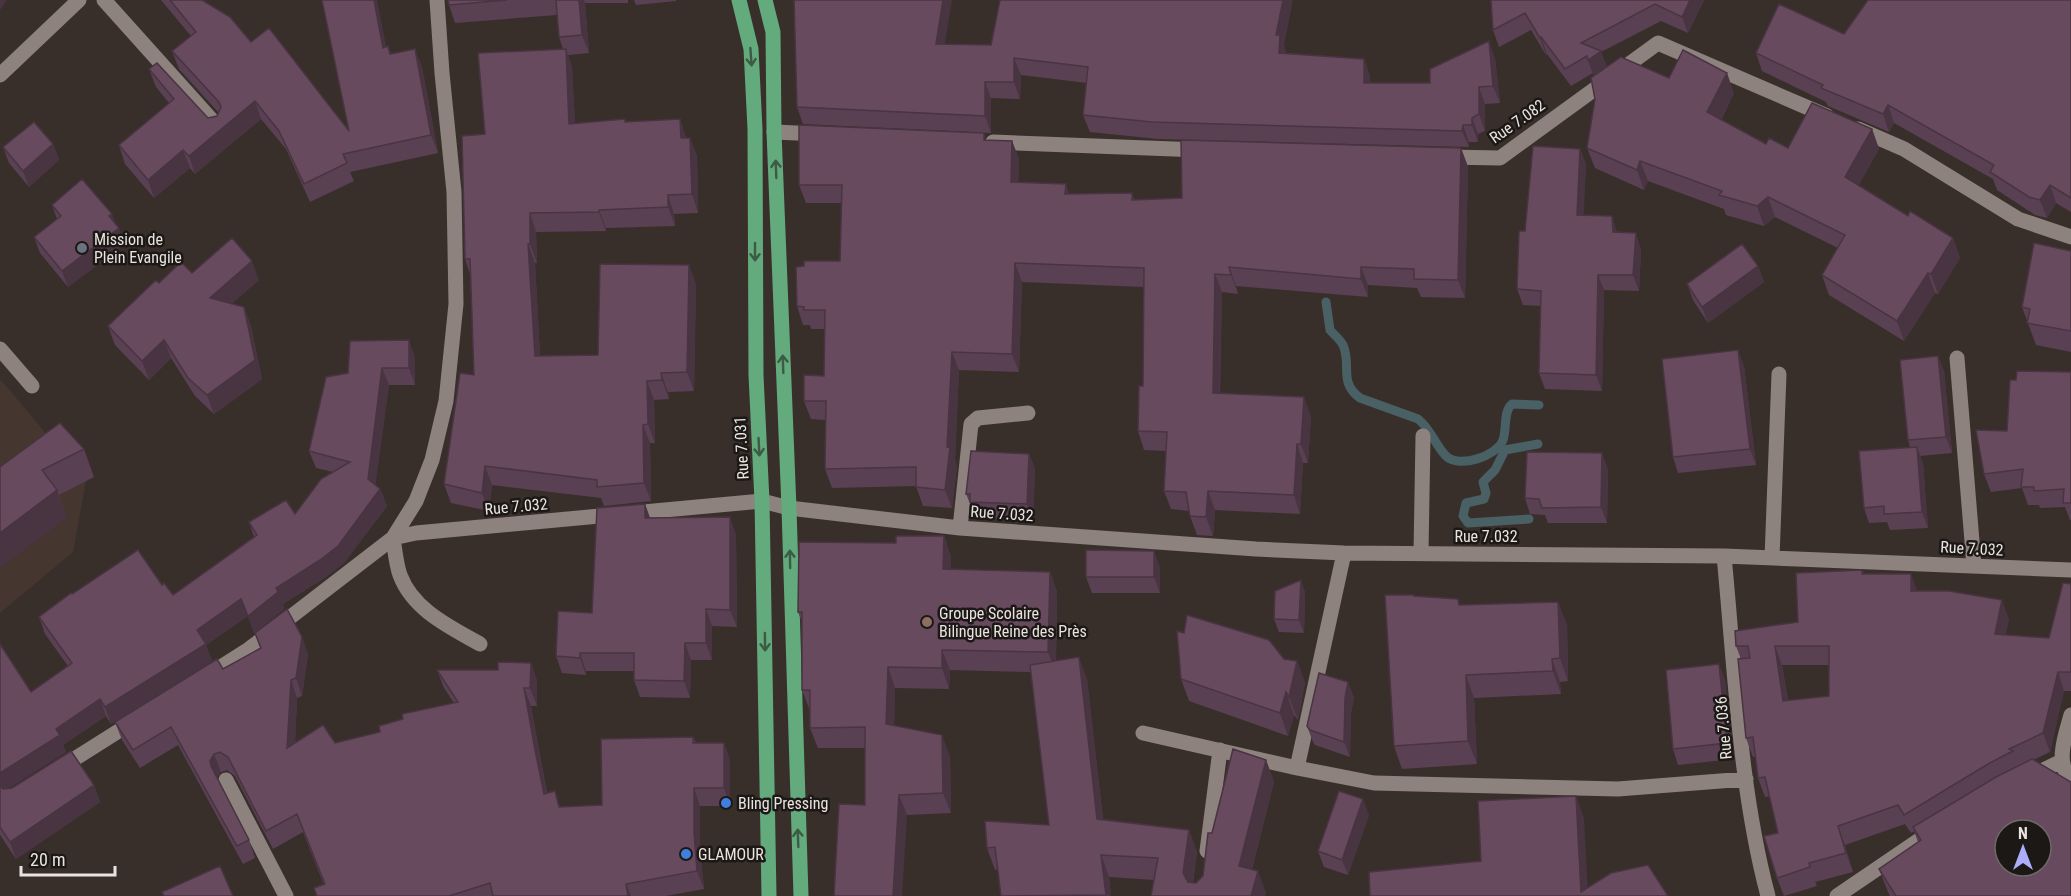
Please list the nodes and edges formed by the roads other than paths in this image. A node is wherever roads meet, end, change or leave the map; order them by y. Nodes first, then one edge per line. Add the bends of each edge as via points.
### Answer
1 (79, 0) edge
2 (104, 0) edge
3 (437, 0) edge
4 (739, 0) edge
5 (765, 0) edge
6 (0, 75) edge
7 (218, 127) edge
8 (774, 132) junction
9 (833, 135) edge
10 (975, 141) edge
11 (1213, 150) edge
12 (1428, 156) edge
13 (2071, 237) edge
14 (0, 349) edge
15 (1957, 358) dead end
16 (1779, 374) dead end
17 (32, 387) dead end
18 (1028, 413) dead end
19 (1423, 436) dead end
20 (762, 501) junction
21 (789, 508) junction
22 (960, 528) junction
23 (393, 538) junction
24 (1344, 553) junction
25 (1421, 553) junction
26 (1724, 556) junction
27 (1772, 558) junction
28 (1974, 566) junction
29 (2071, 570) edge
30 (480, 644) dead end
31 (190, 686) edge
32 (151, 711) edge
33 (2071, 714) edge
34 (1143, 733) dead end
35 (1220, 750) junction
36 (2062, 761) junction
37 (1297, 768) junction
38 (1746, 778) junction
39 (43, 779) edge
40 (2071, 779) edge
41 (226, 780) dead end
42 (2021, 781) edge
43 (1950, 820) edge
44 (1205, 862) edge
45 (286, 896) edge
46 (769, 896) edge
47 (801, 896) edge
48 (1768, 896) edge
49 (1837, 896) edge

1 - 6 street
2 - 7 street
3 - 23 street via 454,192 456,304 446,400 432,460 416,501
4 -> 20 main road, Rue 7.031 via 751,49 755,129 756,375
5 - 8 main road via 773,32
8 - 9 street
21 -> 8 main road
10 - 11 street
12 - 13 street, Rue 7.082 via 1500,158 1658,43 1904,149 2018,219
14 - 17 street
15 - 28 street
16 - 27 street
18 - 22 street via 978,418 971,424
19 - 25 street
20 - 21 street, Rue 7.032
20 - 23 street, Rue 7.032
20 -> 46 main road, Rue 7.031
21 - 22 street, Rue 7.032
47 -> 21 main road
22 - 24 street, Rue 7.032
23 - 30 street via 400,576 416,600 436,619
23 - 31 street, Rue 7.032 via 249,649
24 - 25 street, Rue 7.032
24 - 37 street
25 - 26 street, Rue 7.032
26 - 27 street, Rue 7.032
26 - 38 street, Rue 7.036
27 - 28 street, Rue 7.032
28 - 29 street, Rue 7.032
32 - 39 street
33 - 36 street
34 - 35 street
35 - 37 street
35 - 44 street
36 - 40 street
36 - 42 street
37 - 38 street via 1374,783 1618,789
38 - 48 street, Rue 7.036
41 - 45 street
43 - 49 street

